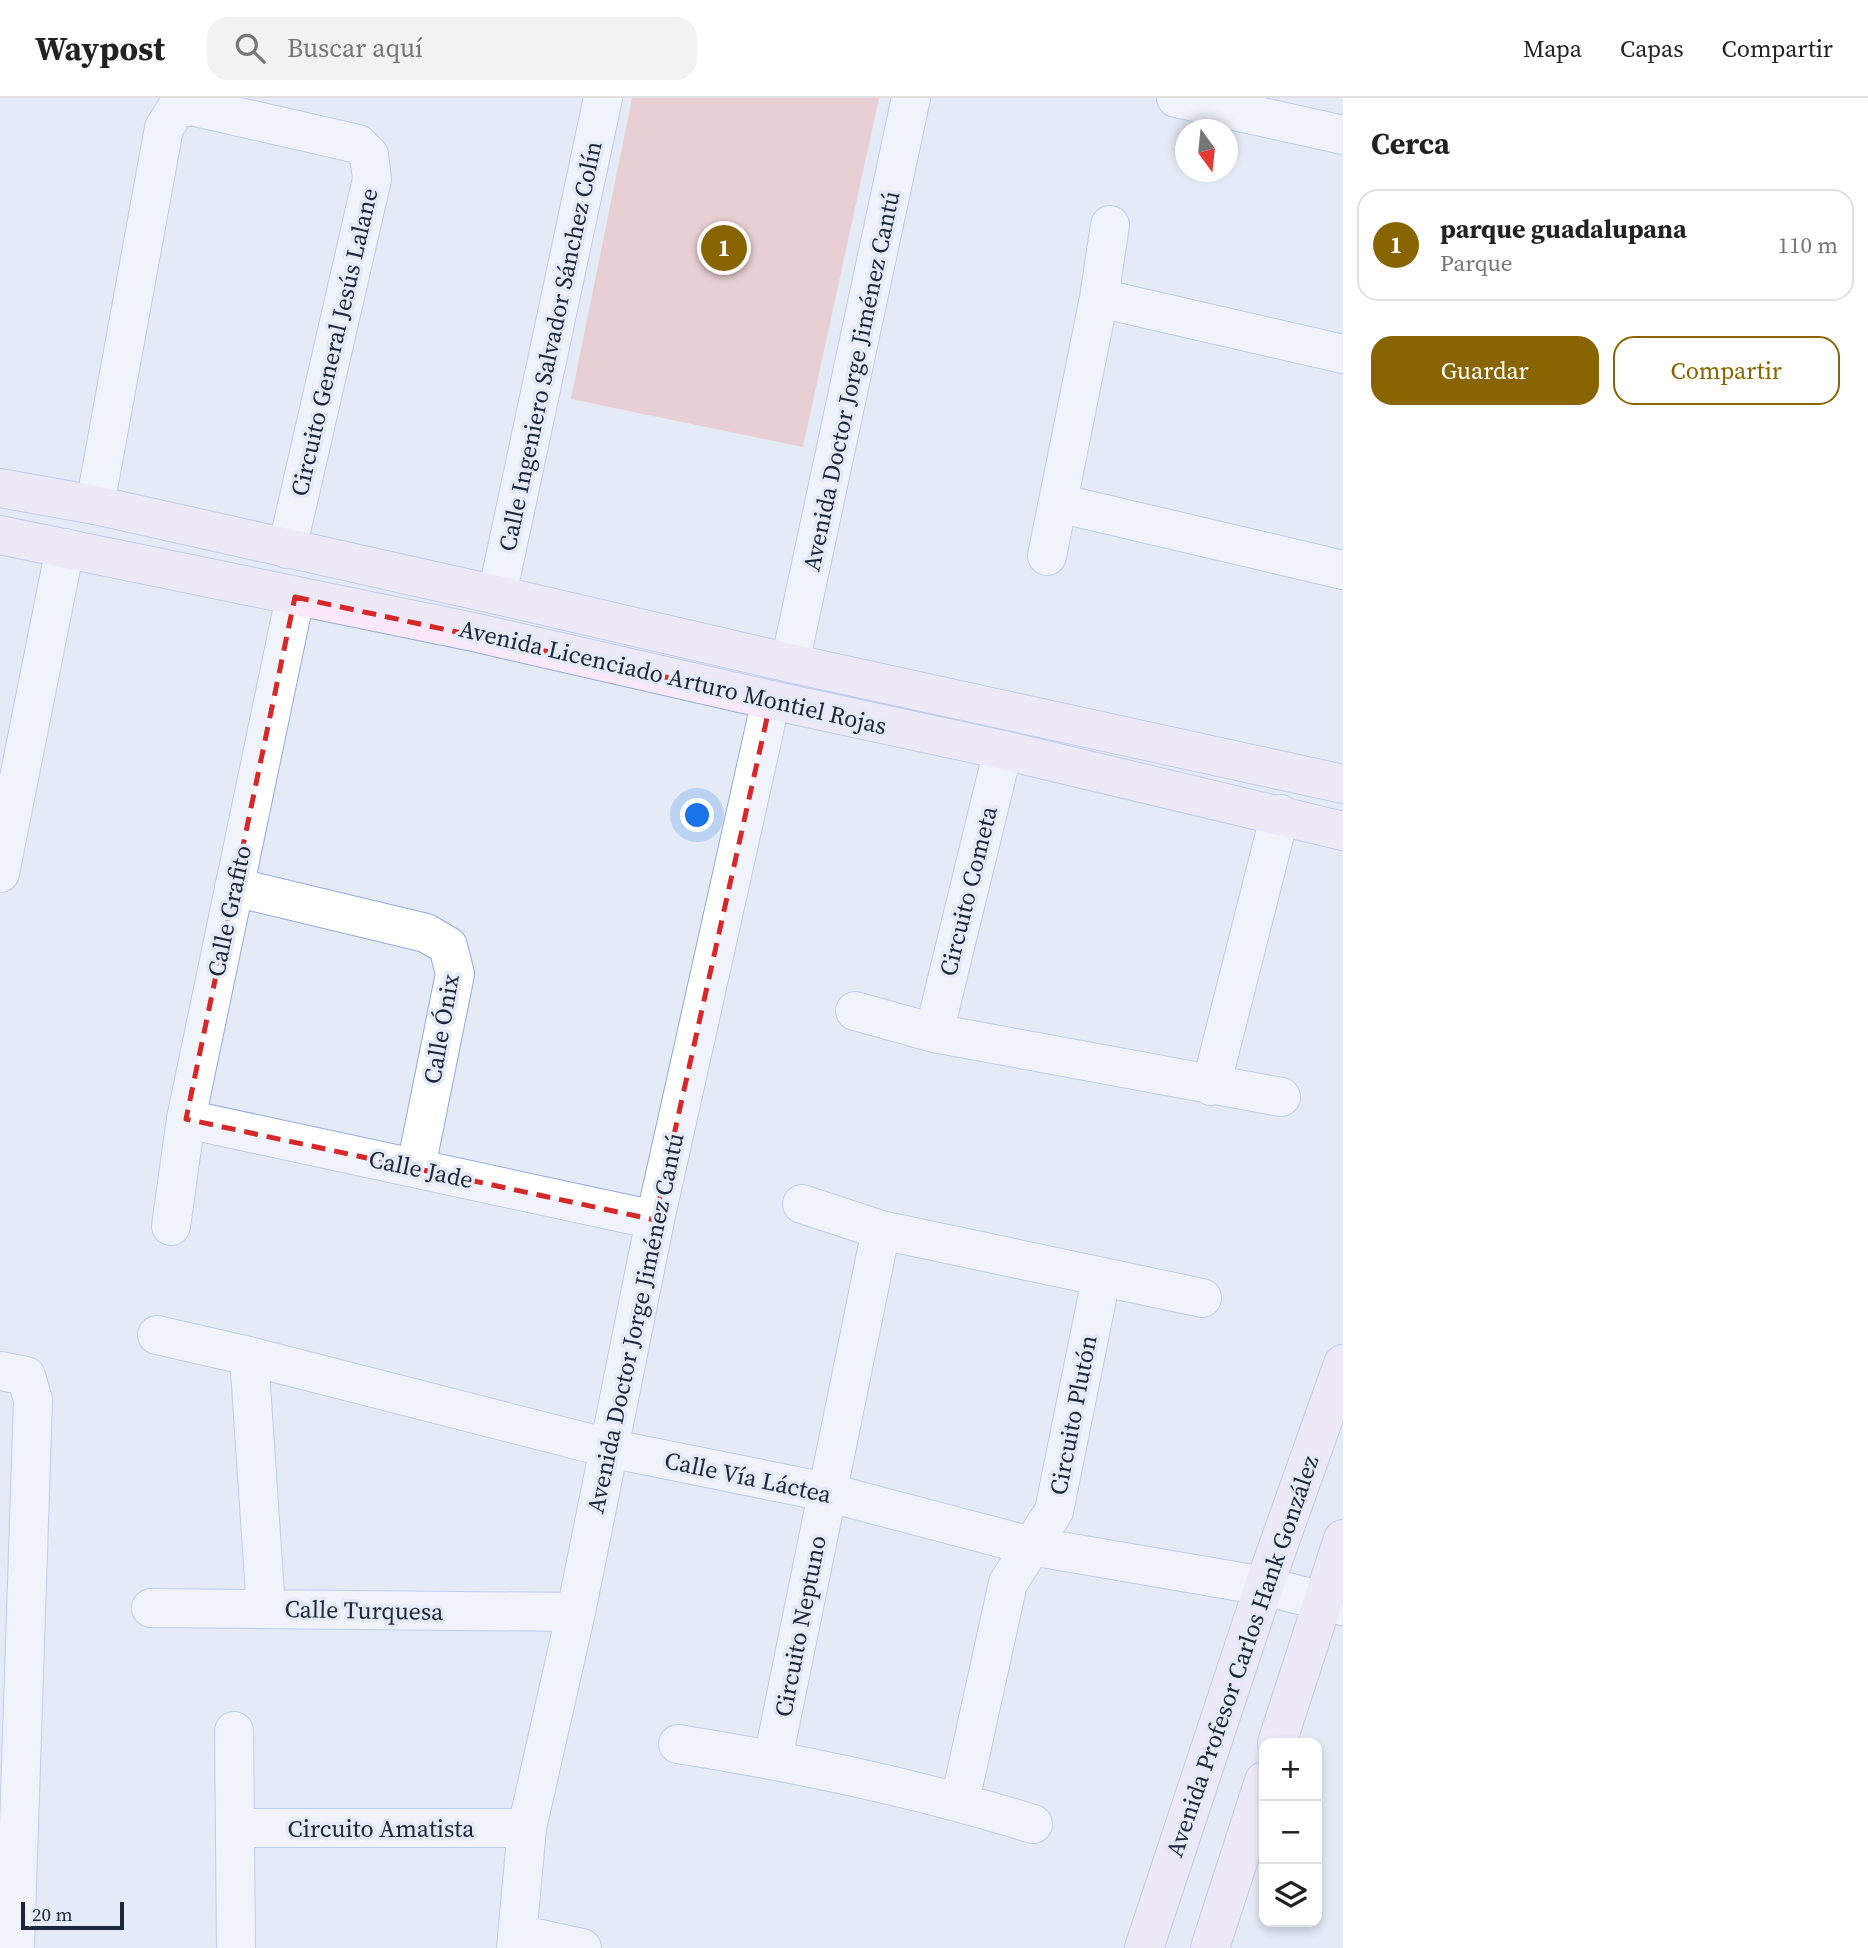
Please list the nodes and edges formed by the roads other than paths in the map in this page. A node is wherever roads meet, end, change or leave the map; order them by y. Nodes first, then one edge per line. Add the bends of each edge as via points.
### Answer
1 (603, 98) edge
2 (911, 98) edge
3 (1176, 98) edge
4 (1343, 135) edge
5 (1111, 225) dead end
6 (1099, 298) junction
7 (1343, 354) edge
8 (0, 488) edge
9 (1058, 503) junction
10 (95, 505) junction
11 (0, 535) edge
12 (65, 548) junction
13 (287, 549) junction
14 (1047, 556) dead end
15 (1343, 570) edge
16 (496, 594) junction
17 (295, 597) junction
18 (790, 663) junction
19 (771, 700) junction
20 (1003, 750) junction
21 (1343, 783) edge
22 (1280, 814) junction
23 (1343, 831) edge
24 (0, 873) edge
25 (234, 887) junction
26 (855, 1011) dead end
27 (934, 1033) junction
28 (1210, 1086) junction
29 (1280, 1097) dead end
30 (186, 1119) junction
31 (415, 1167) junction
32 (802, 1203) dead end
33 (655, 1220) junction
34 (171, 1226) dead end
35 (881, 1230) junction
36 (1101, 1279) junction
37 (1202, 1298) dead end
38 (157, 1335) dead end
39 (249, 1356) junction
40 (1343, 1364) edge
41 (0, 1371) edge
42 (607, 1448) junction
43 (826, 1492) junction
44 (1343, 1539) edge
45 (1031, 1546) junction
46 (1264, 1586) junction
47 (1333, 1603) edge
48 (151, 1608) dead end
49 (267, 1609) junction
50 (576, 1612) junction
51 (234, 1731) dead end
52 (1278, 1738) edge
53 (678, 1744) dead end
54 (773, 1759) junction
55 (1259, 1796) edge
56 (960, 1801) junction
57 (1033, 1824) dead end
58 (234, 1828) junction
59 (527, 1828) junction
60 (517, 1941) edge
61 (15, 1948) edge
62 (236, 1948) edge
63 (582, 1948) edge
64 (1143, 1948) edge
65 (1210, 1948) edge

1 - 16 street, Calle Ingeniero Salvador Sánchez Colín
2 - 18 street, Avenida Doctor Jorge Jiménez Cantú
3 - 4 street
5 - 6 street
6 - 7 street
6 - 9 street
8 - 10 main road, Avenida Licenciado Arturo Montiel Rojas
9 - 14 street
9 - 15 street
10 - 13 main road, Avenida Licenciado Arturo Montiel Rojas
10 - 13 street, Circuito General Jesús Lalane via 164,128 176,109 191,106 346,141 359,144 369,155 372,179
11 - 12 main road, Avenida Licenciado Arturo Montiel Rojas
12 - 17 main road, Avenida Licenciado Arturo Montiel Rojas
12 - 24 street
13 - 16 main road, Avenida Licenciado Arturo Montiel Rojas
16 - 18 main road, Avenida Licenciado Arturo Montiel Rojas
17 - 19 main road, Avenida Licenciado Arturo Montiel Rojas
17 - 25 street, Calle Grafito
18 - 21 main road, Avenida Licenciado Arturo Montiel Rojas
19 - 20 main road, Avenida Licenciado Arturo Montiel Rojas
19 - 33 street, Avenida Doctor Jorge Jiménez Cantú
20 - 22 main road, Avenida Licenciado Arturo Montiel Rojas
20 - 27 street, Circuito Cometa
22 - 23 main road, Avenida Licenciado Arturo Montiel Rojas
22 - 28 street
25 - 30 street, Calle Grafito
25 - 31 street, Calle Ónix via 426,933 448,946 455,974
26 - 27 street
27 - 28 street
28 - 29 street
30 - 31 street, Calle Jade
30 - 34 street, Calle Grafito
31 - 33 street, Calle Jade
32 - 35 street
33 - 42 street, Avenida Doctor Jorge Jiménez Cantú
35 - 36 street
35 - 43 street
36 - 37 street
36 - 45 street, Circuito Plutón via 1054,1511
38 - 39 street, Calle Vía Láctea
39 - 42 street, Calle Vía Láctea
39 - 49 street
40 - 46 main road, Avenida Profesor Carlos Hank González
41 - 61 street via 26,1376 33,1400
42 - 43 street, Calle Vía Láctea
42 - 50 street, Avenida Doctor Jorge Jiménez Cantú
43 - 45 street, Calle Vía Láctea
43 - 54 street, Circuito Neptuno
44 - 47 main road
45 - 46 street, Calle Vía Láctea
45 - 56 street via 1008,1583
46 - 47 street, Calle Vía Láctea
46 - 64 main road, Avenida Profesor Carlos Hank González
47 - 52 main road
48 - 49 street, Calle Turquesa
49 - 50 street, Calle Turquesa
50 - 59 street, Avenida Doctor Jorge Jiménez Cantú
51 - 58 street
53 - 54 street
54 - 56 street
55 - 65 main road
56 - 57 street
58 - 59 street, Circuito Amatista
58 - 62 street
59 - 60 street, Avenida Doctor Jorge Jiménez Cantú
60 - 63 street

